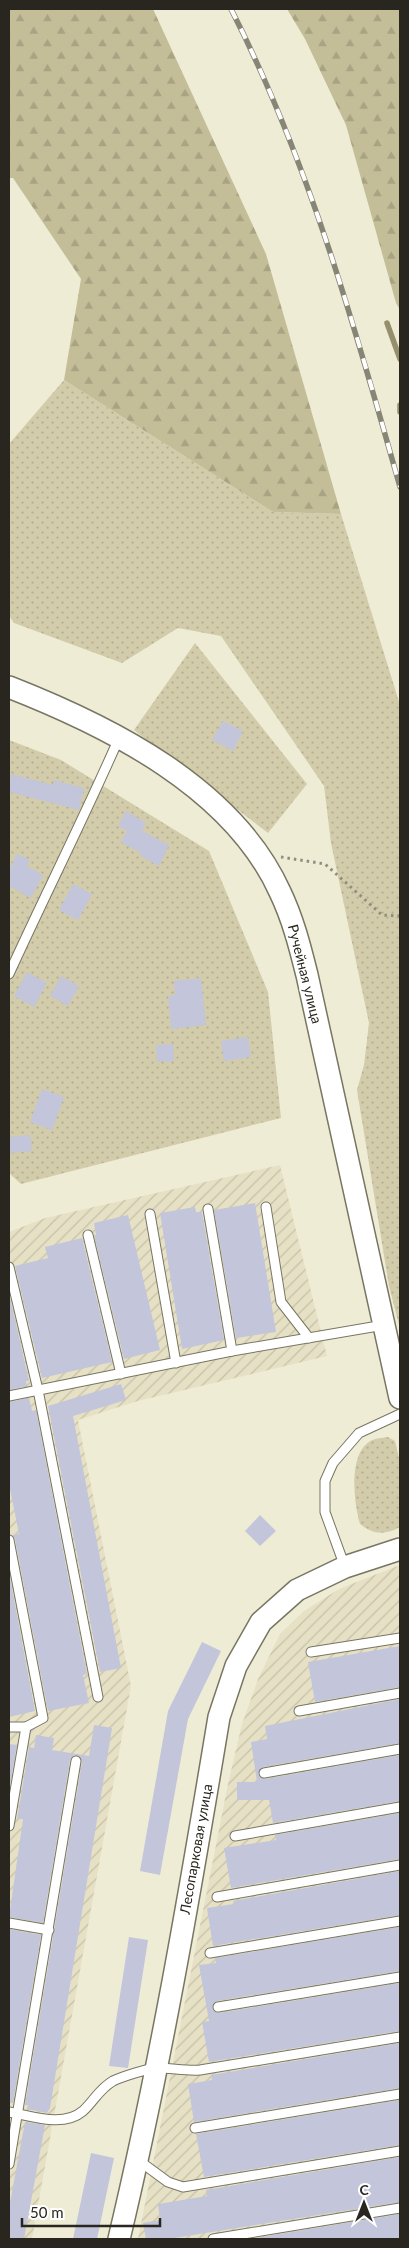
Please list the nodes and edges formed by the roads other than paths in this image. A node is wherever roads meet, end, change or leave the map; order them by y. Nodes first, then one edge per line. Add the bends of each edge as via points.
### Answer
1 (9, 687) edge
2 (119, 738) junction
3 (9, 974) edge
4 (266, 1207) dead end
5 (208, 1209) dead end
6 (150, 1214) dead end
7 (88, 1235) dead end
8 (9, 1267) edge
9 (384, 1325) junction
10 (309, 1338) junction
11 (232, 1352) junction
12 (176, 1362) junction
13 (122, 1374) junction
14 (38, 1390) junction
15 (9, 1396) edge
16 (400, 1398) edge
17 (400, 1414) edge
18 (9, 1540) edge
19 (400, 1549) edge
20 (345, 1567) junction
21 (400, 1638) edge
22 (311, 1652) dead end
23 (400, 1693) edge
24 (98, 1697) dead end
25 (299, 1711) dead end
26 (9, 1726) edge
27 (26, 1727) junction
28 (400, 1750) edge
29 (76, 1761) dead end
30 (264, 1774) dead end
31 (400, 1807) edge
32 (9, 1826) edge
33 (235, 1836) dead end
34 (400, 1865) edge
35 (217, 1897) dead end
36 (400, 1921) edge
37 (9, 1923) edge
38 (49, 1930) junction
39 (210, 1953) dead end
40 (400, 1977) edge
41 (218, 2007) dead end
42 (400, 2037) edge
43 (156, 2068) junction
44 (400, 2094) edge
45 (9, 2112) edge
46 (18, 2114) junction
47 (196, 2128) dead end
48 (400, 2151) edge
49 (138, 2160) junction
50 (9, 2164) edge
51 (400, 2208) edge
52 (119, 2239) edge
53 (213, 2239) edge

1 - 2 street, Ручейная улица via 59,706
2 - 3 lane
2 - 9 street, Ручейная улица via 182,776 210,799 258,853 280,891 296,932
4 - 10 lane via 282,1302
5 - 11 lane
6 - 12 lane
7 - 13 lane
8 - 14 lane
9 - 10 lane
9 - 16 street, Ручейная улица
10 - 11 lane
11 - 12 lane
12 - 13 lane
13 - 14 lane
14 - 15 lane
14 - 24 lane
17 - 20 lane via 359,1433 333,1463 325,1481 325,1512
18 - 27 lane via 44,1718
19 - 20 street, Лесопарковая улица
20 - 43 street, Лесопарковая улица via 297,1590 261,1622 236,1666 219,1717
21 - 22 lane
23 - 25 lane
26 - 27 lane
27 - 32 lane
28 - 30 lane
29 - 38 lane
31 - 33 lane
34 - 35 lane
36 - 39 lane
37 - 38 lane
38 - 46 lane
40 - 41 lane
42 - 43 lane via 200,2070
43 - 46 lane via 114,2081 94,2096 83,2111 64,2120
43 - 49 street, Лесопарковая улица
44 - 47 lane
45 - 46 lane
46 - 50 lane
48 - 49 lane via 183,2187 168,2182
49 - 52 street, Лесопарковая улица
51 - 53 lane

